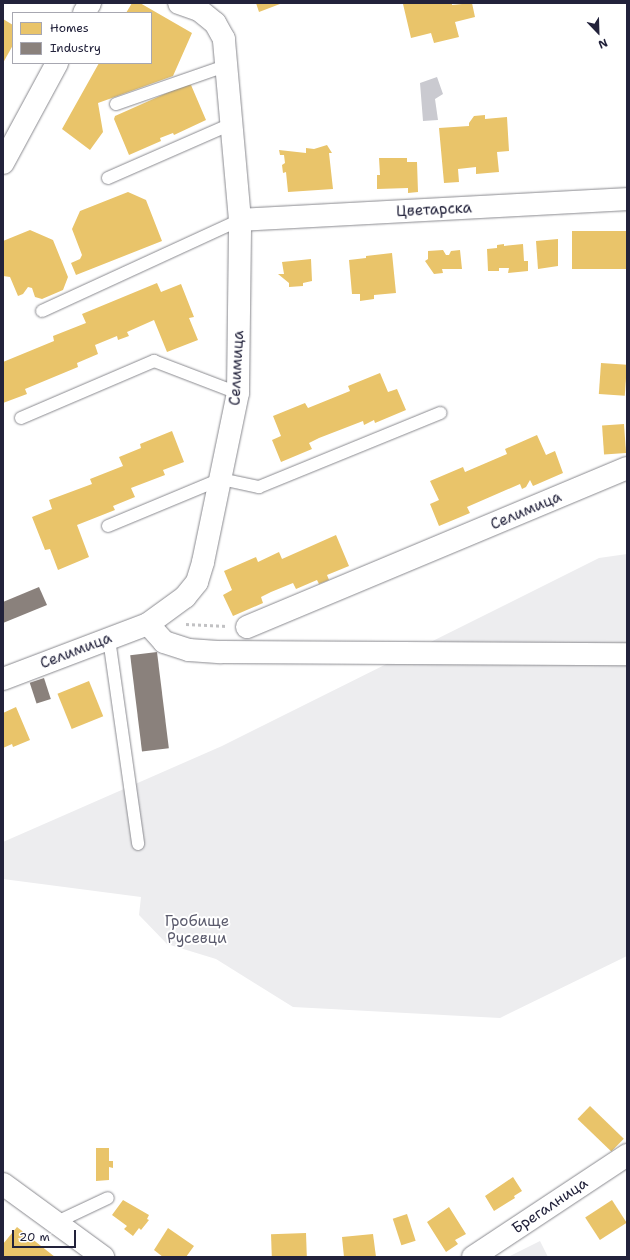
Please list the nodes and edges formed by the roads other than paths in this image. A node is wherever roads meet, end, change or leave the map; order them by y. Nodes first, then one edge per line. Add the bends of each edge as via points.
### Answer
1 (90, 3) edge
2 (179, 3) edge
3 (85, 12) edge
4 (56, 64) edge
5 (228, 65) junction
6 (116, 104) dead end
7 (233, 123) junction
8 (3, 163) edge
9 (108, 178) dead end
10 (627, 199) edge
11 (240, 220) junction
12 (42, 311) dead end
13 (238, 393) junction
14 (440, 413) dead end
15 (21, 418) dead end
16 (627, 468) edge
17 (221, 479) junction
18 (108, 526) dead end
19 (148, 624) junction
20 (247, 627) road end
21 (109, 639) junction
22 (627, 654) edge
23 (3, 679) edge
24 (138, 844) dead end
25 (627, 1155) edge
26 (3, 1184) edge
27 (108, 1198) dead end
28 (56, 1222) junction
29 (103, 1257) edge
30 (473, 1257) edge

1 - 3 street
2 - 5 street, Селимица via 199,10 215,23 224,39
4 - 8 street
5 - 6 lane
5 - 7 street, Селимица
7 - 9 lane
7 - 11 street, Селимица
10 - 11 street, Цветарска
11 - 12 lane
11 - 13 street, Селимица
13 - 15 lane via 154,361
13 - 17 street, Селимица
14 - 17 lane via 259,487
16 - 20 street, Селимица
17 - 18 lane
17 - 19 street, Селимица via 197,582 185,597
19 - 21 street, Селимица
19 - 22 street via 164,642 189,650
21 - 23 street, Селимица
21 - 24 lane
25 - 30 street, Брегалница
26 - 28 street
27 - 28 lane
28 - 29 street

